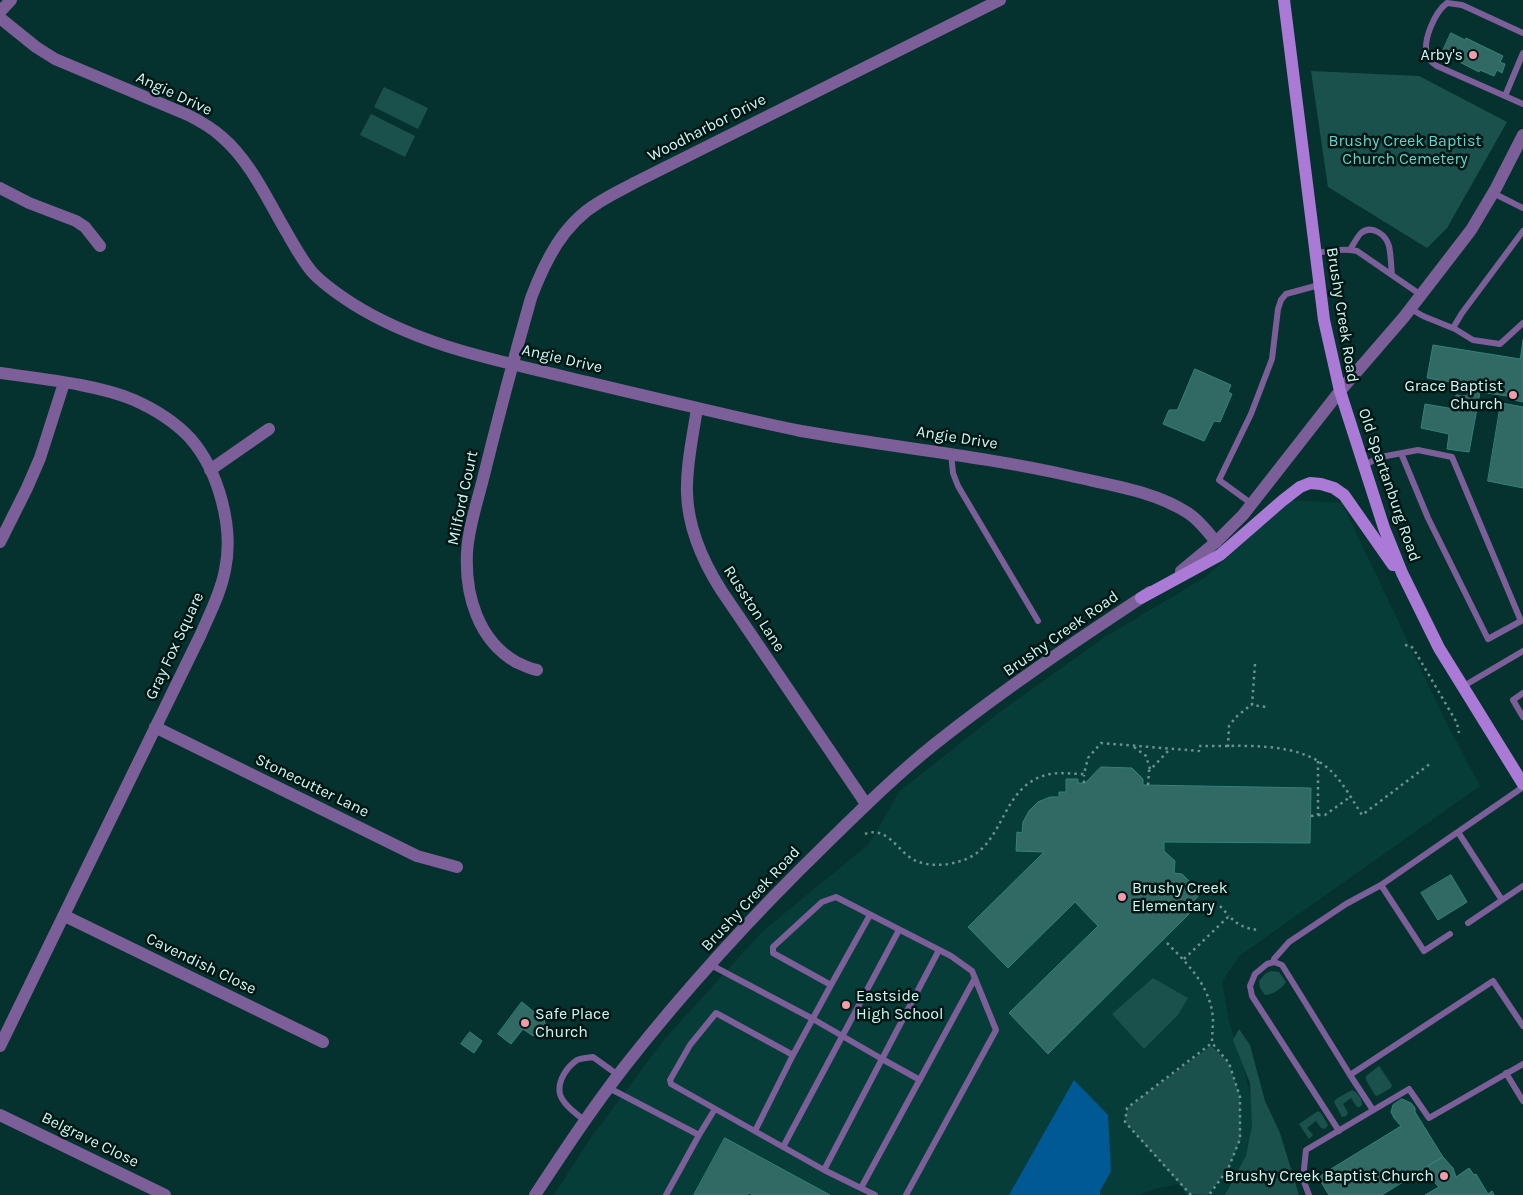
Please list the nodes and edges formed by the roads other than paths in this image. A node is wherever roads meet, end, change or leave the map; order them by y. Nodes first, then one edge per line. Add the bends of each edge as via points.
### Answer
1 (11, 0) edge
2 (1000, 0) edge
3 (1284, 0) edge
4 (0, 12) edge
5 (0, 18) edge
6 (1523, 33) edge
7 (1523, 53) edge
8 (1505, 96) junction
9 (1523, 104) edge
10 (1523, 135) edge
11 (0, 188) edge
12 (1493, 193) junction
13 (1523, 208) edge
14 (1523, 231) edge
15 (100, 246) dead end
16 (1350, 250) junction
17 (1315, 253) junction
18 (1392, 275) junction
19 (1319, 285) junction
20 (1421, 295) junction
21 (1411, 309) junction
22 (1523, 323) edge
23 (1453, 328) junction
24 (512, 364) junction
25 (0, 373) edge
26 (64, 383) junction
27 (1340, 391) junction
28 (697, 408) junction
29 (269, 429) dead end
30 (951, 453) junction
31 (1401, 453) junction
32 (1364, 465) junction
33 (210, 470) junction
34 (1252, 504) junction
35 (0, 542) edge
36 (1216, 542) junction
37 (1410, 589) junction
38 (1141, 598) junction
39 (1038, 622) dead end
40 (1522, 623) edge
41 (1523, 651) edge
42 (538, 670) dead end
43 (1462, 687) junction
44 (1523, 694) edge
45 (1523, 718) edge
46 (155, 727) junction
47 (1523, 785) edge
48 (866, 804) junction
49 (1458, 832) junction
50 (457, 867) dead end
51 (1380, 885) junction
52 (1523, 886) edge
53 (1502, 900) junction
54 (870, 915) junction
55 (65, 916) junction
56 (1468, 923) dead end
57 (899, 930) junction
58 (1450, 934) dead end
59 (939, 950) junction
60 (1274, 962) junction
61 (711, 965) junction
62 (975, 978) junction
63 (831, 985) junction
64 (813, 1019) junction
65 (1523, 1026) edge
66 (842, 1037) junction
67 (323, 1042) dead end
68 (0, 1046) edge
69 (794, 1055) junction
70 (882, 1059) junction
71 (1523, 1064) edge
72 (1506, 1073) junction
73 (618, 1075) junction
74 (1350, 1075) junction
75 (920, 1080) junction
76 (609, 1088) junction
77 (1523, 1100) edge
78 (715, 1109) junction
79 (1373, 1110) junction
80 (0, 1115) edge
81 (585, 1121) junction
82 (1339, 1130) junction
83 (755, 1131) junction
84 (699, 1135) junction
85 (783, 1147) junction
86 (824, 1170) junction
87 (862, 1188) junction
88 (165, 1195) edge
89 (535, 1195) edge
90 (666, 1195) edge
91 (874, 1195) edge
92 (906, 1195) edge
93 (1309, 1195) edge

1 - 4 street
2 - 24 street, Woodharbor Drive via 597,203 568,228 547,261 531,298
3 - 17 main road, Brushy Creek Road
5 - 24 street, Angie Drive via 55,59 188,115 223,138 239,154 301,258 324,284 344,299 430,342
6 - 8 lane via 1462,5 1447,3 1432,23 1427,39 1426,51 1431,62
7 - 8 lane
8 - 9 lane
10 - 12 street
11 - 15 street via 76,221 86,227
12 - 13 lane
12 - 20 street via 1471,230
14 - 23 lane
16 - 17 lane
16 - 18 lane
16 - 18 lane via 1360,234 1372,230 1380,232 1389,246
17 - 19 main road, Brushy Creek Road
18 - 20 lane
19 - 27 main road, Brushy Creek Road
19 - 34 lane via 1286,294 1281,300 1272,359 1219,480
20 - 21 street
21 - 23 lane
21 - 27 street
22 - 23 lane via 1500,344 1473,340
24 - 28 street, Angie Drive
24 - 42 street, Milford Court via 468,543 467,573 474,609 485,632 509,658
25 - 26 street, Gray Fox Square
26 - 33 street, Gray Fox Square via 106,390 153,410 188,436
26 - 35 street via 40,458
27 - 32 main road, Old Spartanburg Road
27 - 34 street, Brushy Creek Road
28 - 30 street, Angie Drive via 802,431
28 - 48 street, Russton Lane via 687,491 691,524 702,556 721,590
29 - 33 street
30 - 36 street, Angie Drive via 1043,470 1147,495 1188,514
30 - 39 lane via 958,486
31 - 32 lane
31 - 40 lane via 1418,450 1452,457
31 - 40 lane via 1428,518 1488,639
32 - 37 main road, Old Spartanburg Road via 1384,528
33 - 46 street, Gray Fox Square via 225,512 228,544 225,570 201,634
34 - 36 street, Brushy Creek Road
36 - 38 street, Brushy Creek Road via 1192,564
37 - 38 main road via 1344,495 1334,488 1310,483 1282,501 1220,555
37 - 43 main road, Old Spartanburg Road
38 - 48 street, Brushy Creek Road via 1064,649 936,743
41 - 43 lane
43 - 47 main road, Old Spartanburg Road
44 - 45 lane via 1513,700
46 - 50 street, Stonecutter Lane via 417,856
46 - 55 street, Gray Fox Square
47 - 49 lane
48 - 61 street, Brushy Creek Road via 772,897
49 - 51 lane
49 - 53 lane
51 - 58 lane via 1424,950
51 - 60 lane via 1290,942
52 - 53 lane
53 - 56 lane
54 - 57 lane
54 - 63 lane
54 - 63 lane via 836,897 822,902 773,947 772,952
55 - 67 street, Cavendish Close
55 - 68 street, Gray Fox Square
57 - 59 lane
57 - 66 lane
59 - 62 lane via 972,971
59 - 70 lane
60 - 74 lane via 1282,965
60 - 82 lane via 1255,974 1250,986 1252,996
61 - 64 lane
61 - 73 street, Brushy Creek Road
62 - 75 lane
62 - 92 lane via 996,1030
63 - 64 lane
64 - 66 lane
64 - 69 lane
65 - 74 lane via 1493,981
66 - 70 lane
66 - 85 lane
69 - 78 lane via 716,1013 690,1046 670,1080 671,1084
69 - 83 lane
70 - 75 lane
70 - 86 lane
71 - 72 lane
72 - 77 lane
72 - 79 lane via 1429,1118 1409,1090
73 - 76 street, Brushy Creek Road
73 - 81 lane via 593,1057 579,1059 569,1068 560,1081 560,1095
74 - 79 lane
75 - 87 lane
76 - 81 street, Brushy Creek Road
76 - 84 lane
78 - 83 lane
78 - 84 lane
79 - 82 lane
80 - 88 street, Belgrave Close
81 - 89 street, Brushy Creek Road
82 - 93 lane via 1306,1150 1303,1179
83 - 85 lane
84 - 90 lane
85 - 86 lane
86 - 87 lane
87 - 91 lane

